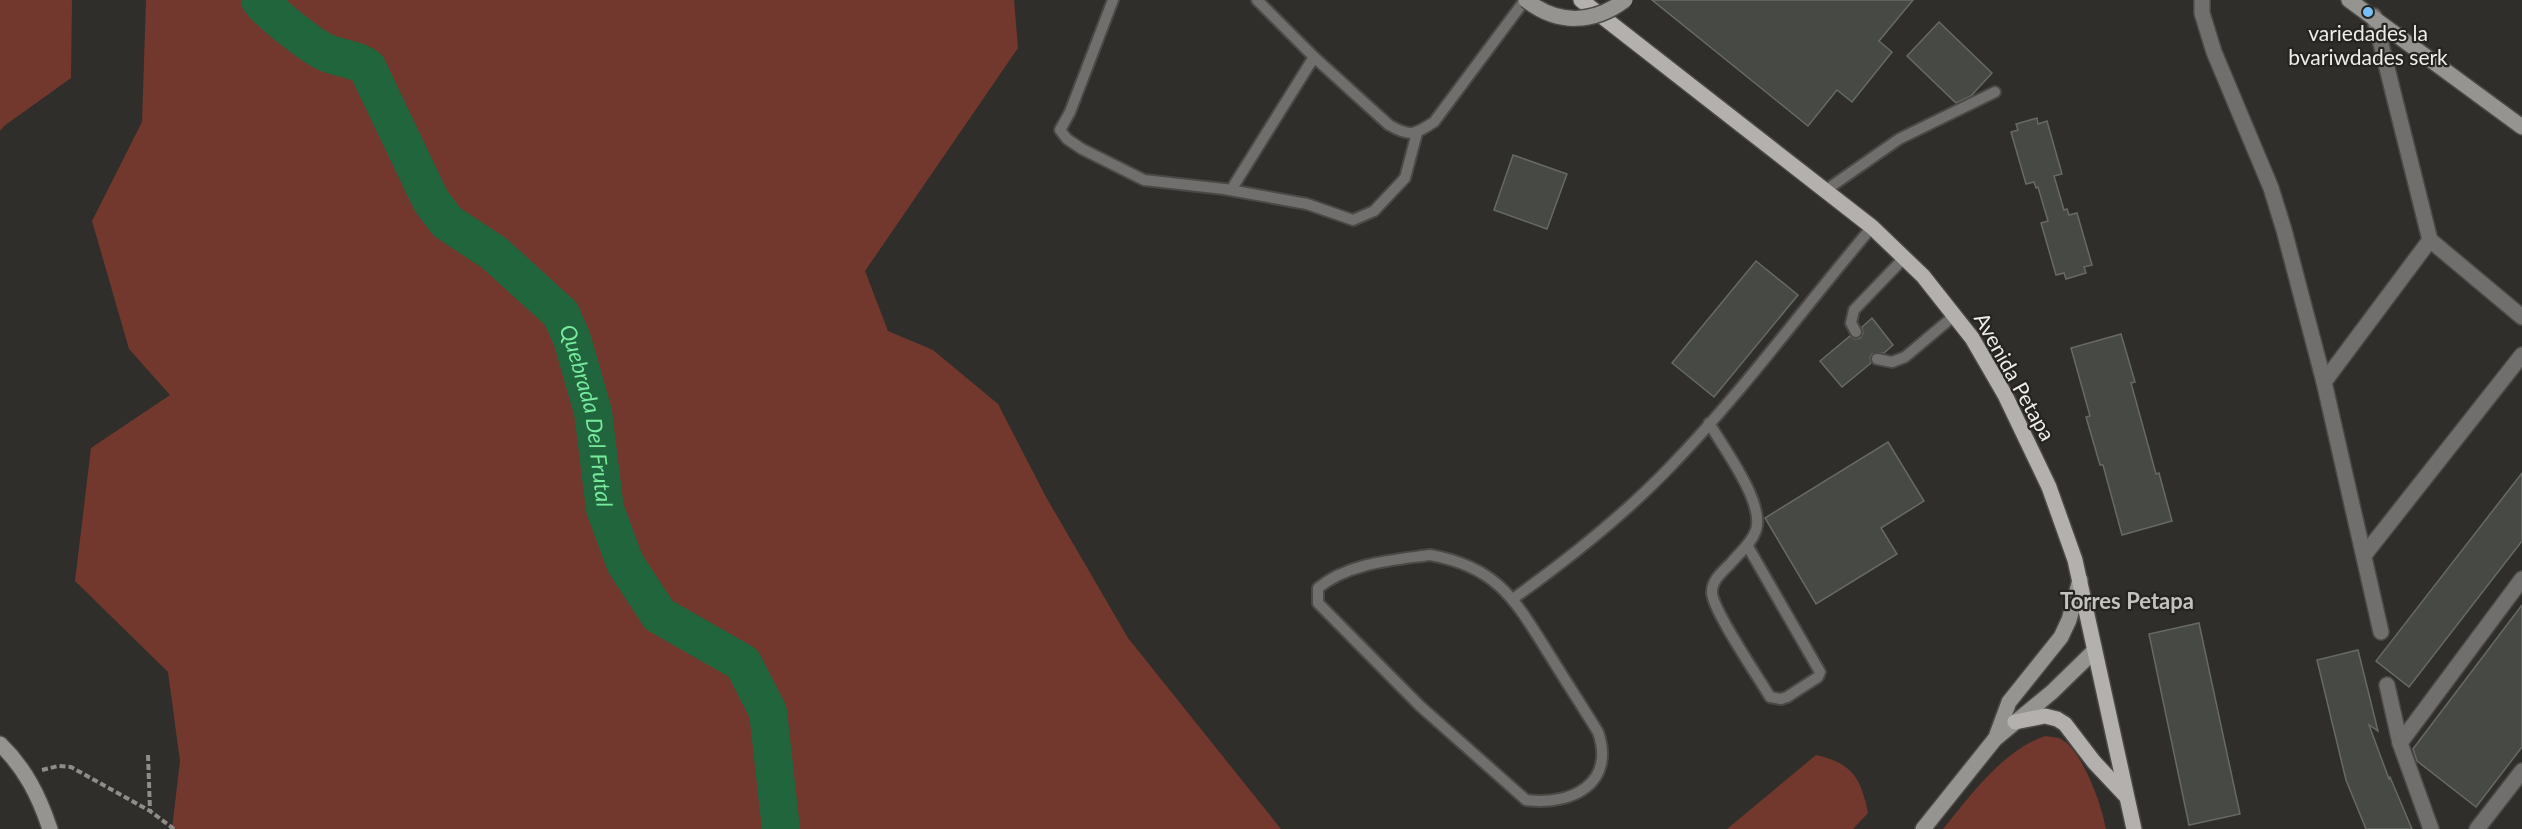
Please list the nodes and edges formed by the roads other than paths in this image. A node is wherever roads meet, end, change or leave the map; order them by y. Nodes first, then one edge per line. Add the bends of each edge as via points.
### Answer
1 (1113, 0) edge
2 (1257, 0) edge
3 (1525, 0) edge
4 (1581, 0) edge
5 (1625, 0) edge
6 (2202, 0) edge
7 (2349, 0) edge
8 (2374, 16) junction
9 (1314, 57) junction
10 (1995, 92) dead end
11 (2522, 127) edge
12 (1417, 133) junction
13 (1231, 190) junction
14 (1826, 190) junction
15 (1872, 227) junction
16 (2430, 240) junction
17 (1905, 257) junction
18 (1955, 315) junction
19 (2522, 317) edge
20 (1856, 332) dead end
21 (2522, 355) edge
22 (1877, 358) dead end
23 (2324, 382) junction
24 (1709, 423) junction
25 (1747, 545) junction
26 (2365, 554) junction
27 (2522, 579) edge
28 (2080, 580) junction
29 (1514, 598) junction
30 (2381, 632) dead end
31 (2094, 651) junction
32 (2387, 685) dead end
33 (2015, 722) junction
34 (1995, 739) junction
35 (2400, 743) junction
36 (0, 744) edge
37 (2522, 771) edge
38 (2127, 797) junction
39 (50, 829) edge
40 (1923, 829) edge
41 (2134, 829) edge
42 (2431, 829) edge
43 (2477, 829) edge

1 - 13 lane via 1060,130 1082,149 1144,180
2 - 9 lane
3 - 5 main road, bridge via 1550,13 1575,18 1599,16
3 - 12 lane via 1434,122
4 - 14 main road, Avenida Petapa
6 - 23 street via 2202,14 2214,52 2267,178 2284,230
7 - 8 main road
8 - 11 main road
8 - 16 street
9 - 12 lane via 1389,125 1403,133
9 - 13 lane
10 - 14 lane via 1899,139
12 - 13 lane via 1405,178 1374,211 1353,220 1307,204
14 - 15 main road, Avenida Petapa
15 - 17 main road, Avenida Petapa
15 - 24 lane
16 - 19 street
16 - 23 street
17 - 18 main road, Avenida Petapa
17 - 20 lane via 1854,310 1851,323
18 - 22 lane via 1905,357 1892,362
18 - 28 main road, Avenida Petapa via 2005,395 2049,487
21 - 26 street
23 - 26 street
24 - 25 lane via 1755,506 1756,530
24 - 29 lane via 1668,469 1598,535
25 - 25 lane via 1716,580 1712,593 1719,612 1770,697 1781,699 1820,672
26 - 30 street
27 - 35 street
28 - 31 main road, Avenida Petapa
28 - 34 main road via 2061,638 2009,702
29 - 29 lane via 1488,576 1456,559 1430,555 1351,570 1325,582 1316,595 1336,624 1420,706 1526,800 1561,800 1584,789 1597,775 1602,765 1602,743
31 - 33 main road
31 - 38 main road, Avenida Petapa
32 - 35 street
33 - 34 main road
33 - 38 main road via 2045,716 2065,724
34 - 40 main road
35 - 42 street
36 - 39 main road via 27,775
37 - 43 street
38 - 41 main road, Avenida Petapa

